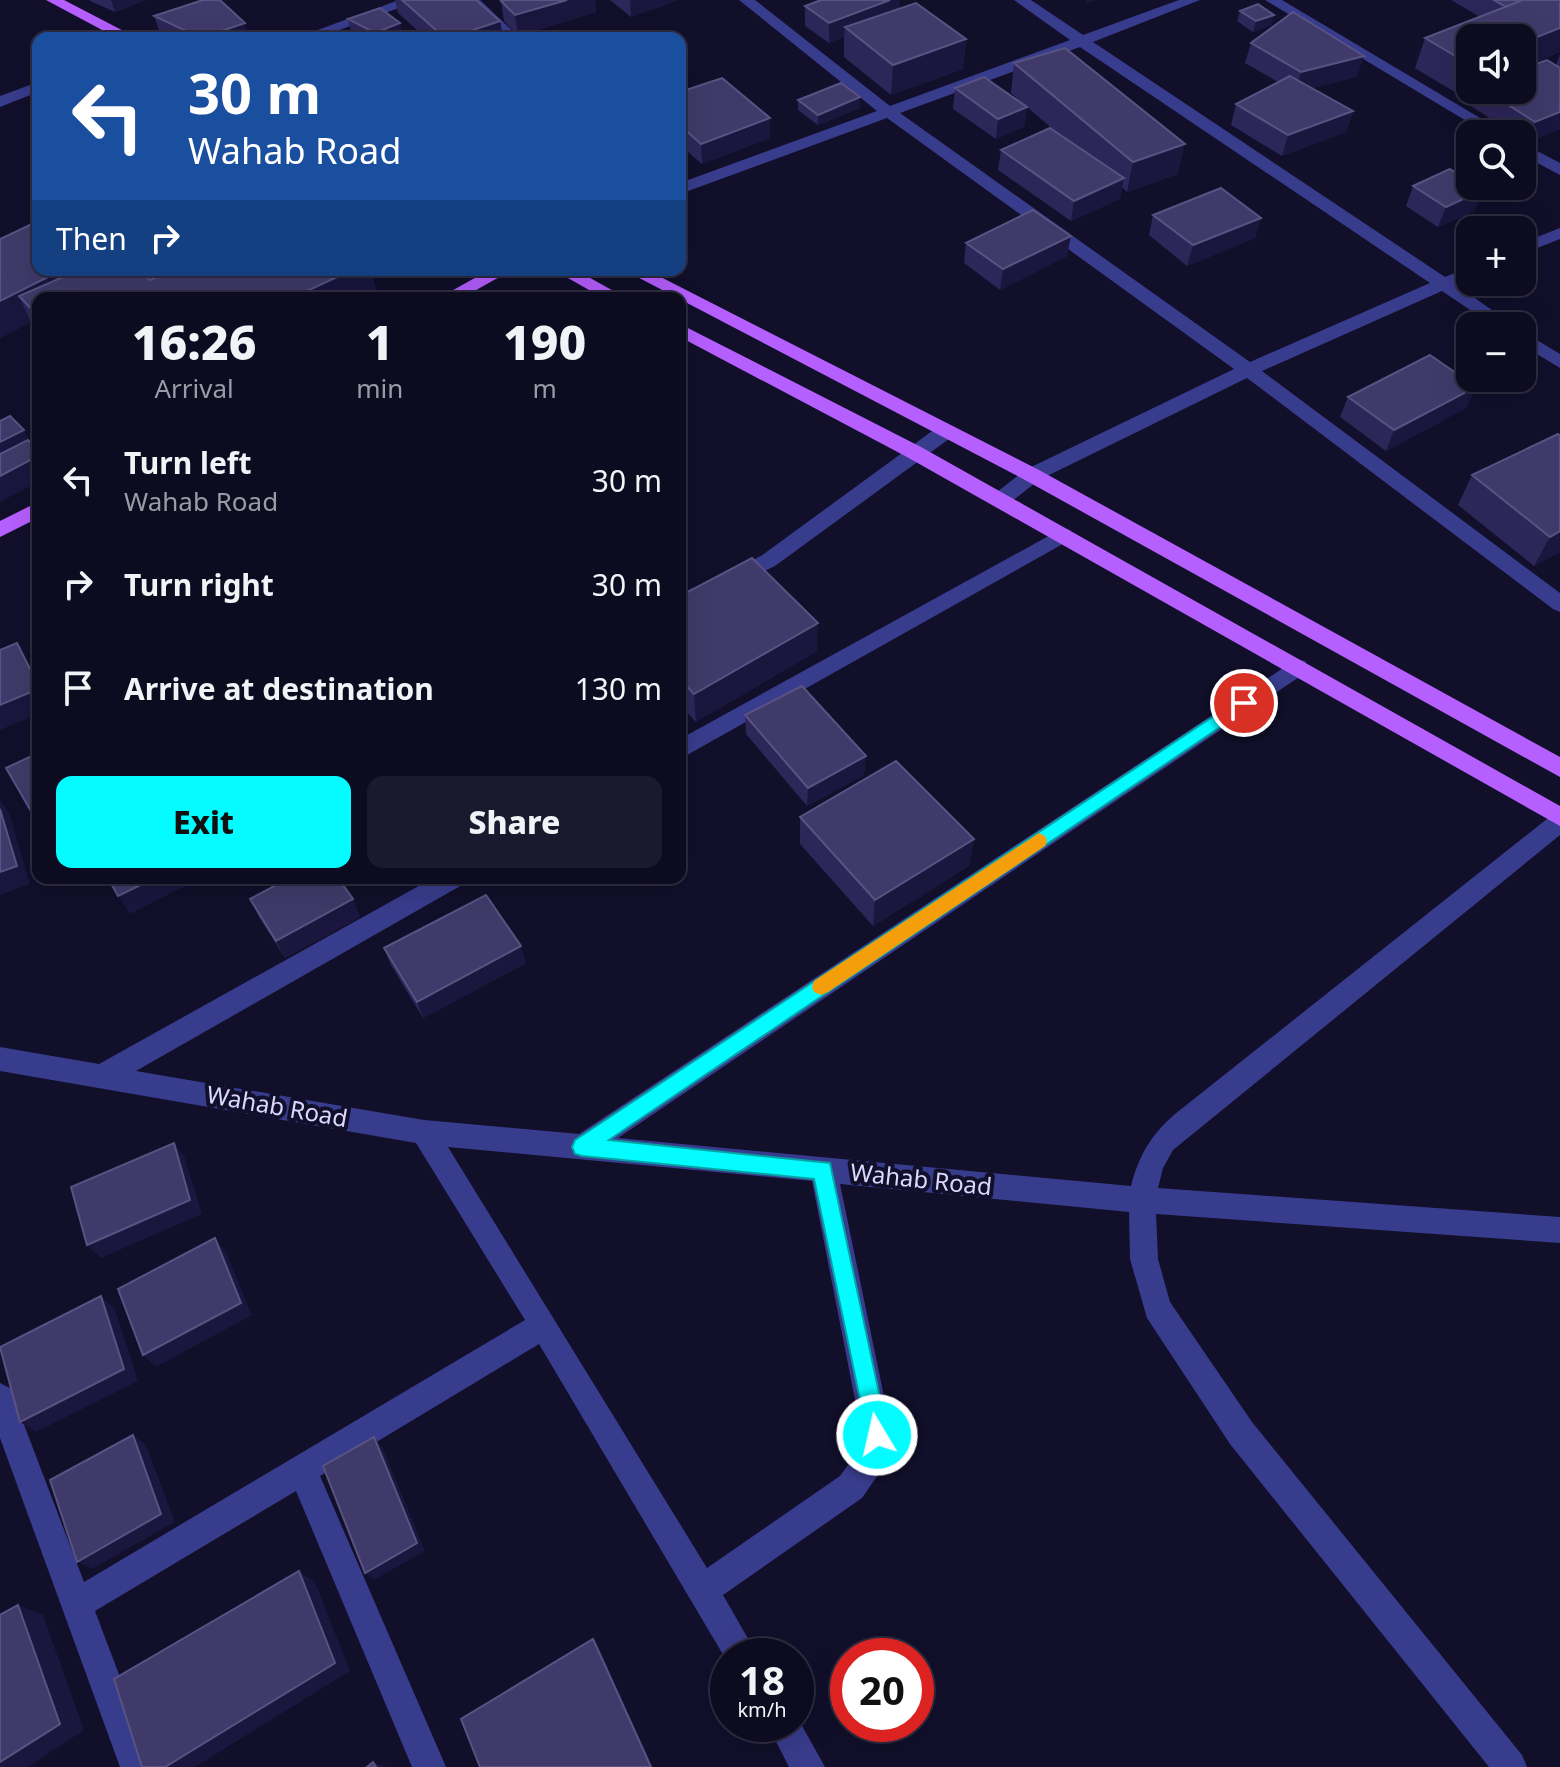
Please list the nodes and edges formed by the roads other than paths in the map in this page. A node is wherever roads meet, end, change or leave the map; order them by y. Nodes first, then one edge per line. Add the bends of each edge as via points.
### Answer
1 (53, 0) edge
2 (413, 0) edge
3 (472, 0) edge
4 (746, 0) edge
5 (1021, 0) edge
6 (1193, 0) edge
7 (1272, 0) edge
8 (117, 32) edge
9 (321, 32) edge
10 (506, 32) edge
11 (1083, 40) junction
12 (32, 89) edge
13 (0, 102) edge
14 (888, 112) junction
15 (1475, 120) edge
16 (1536, 156) edge
17 (1560, 170) edge
18 (686, 187) edge
19 (1560, 233) edge
20 (1536, 243) edge
21 (491, 276) edge
22 (575, 276) edge
23 (645, 276) edge
24 (1456, 278) edge
25 (1444, 284) junction
26 (460, 292) edge
27 (605, 292) edge
28 (676, 292) edge
29 (686, 297) edge
30 (1485, 312) edge
31 (686, 333) edge
32 (1536, 346) edge
33 (1560, 362) edge
34 (1248, 370) junction
35 (946, 431) junction
36 (914, 452) junction
37 (1032, 475) junction
38 (1000, 500) junction
39 (32, 512) edge
40 (0, 530) edge
41 (1063, 535) junction
42 (686, 600) edge
43 (1560, 604) edge
44 (1297, 667) junction
45 (686, 747) edge
46 (1560, 768) edge
47 (1560, 820) edge
48 (443, 884) edge
49 (0, 1059) edge
50 (99, 1078) junction
51 (424, 1132) junction
52 (582, 1147) junction
53 (823, 1170) junction
54 (1142, 1200) junction
55 (1560, 1230) edge
56 (544, 1325) junction
57 (0, 1398) edge
58 (302, 1469) junction
59 (703, 1590) junction
60 (76, 1605) junction
61 (731, 1638) edge
62 (793, 1742) edge
63 (137, 1767) edge
64 (429, 1767) edge
65 (808, 1767) edge
66 (1510, 1767) edge

1 - 8 main road
2 - 9 street
3 - 10 street
4 - 14 street
5 - 11 street
6 - 11 street
7 - 15 street
11 - 14 street
11 - 25 street
12 - 13 street
14 - 18 street
14 - 34 street
16 - 17 street
19 - 20 street
21 - 26 main road
22 - 27 main road
23 - 28 main road
24 - 25 street
25 - 30 street
25 - 34 street
29 - 35 main road
31 - 36 main road
32 - 33 street
34 - 37 street
34 - 43 street
35 - 36 street
35 - 37 main road
36 - 38 main road
36 - 42 street via 768,561
37 - 38 street
37 - 46 main road
38 - 41 main road
39 - 40 main road
41 - 44 main road
41 - 45 street
44 - 47 main road
44 - 52 street
47 - 54 street via 1164,1141 1150,1164
48 - 50 street
49 - 50 street, Wahab Road
50 - 51 street, Wahab Road
51 - 52 street, Wahab Road
51 - 56 street
52 - 53 street, Wahab Road
53 - 54 street, Wahab Road
53 - 59 street via 874,1410 877,1435 871,1458 851,1487
54 - 55 street, Wahab Road
54 - 66 street via 1144,1259 1157,1308 1241,1433
56 - 58 street
56 - 59 street
57 - 60 street
58 - 60 street
58 - 64 street
59 - 61 street
60 - 63 street
62 - 65 street

